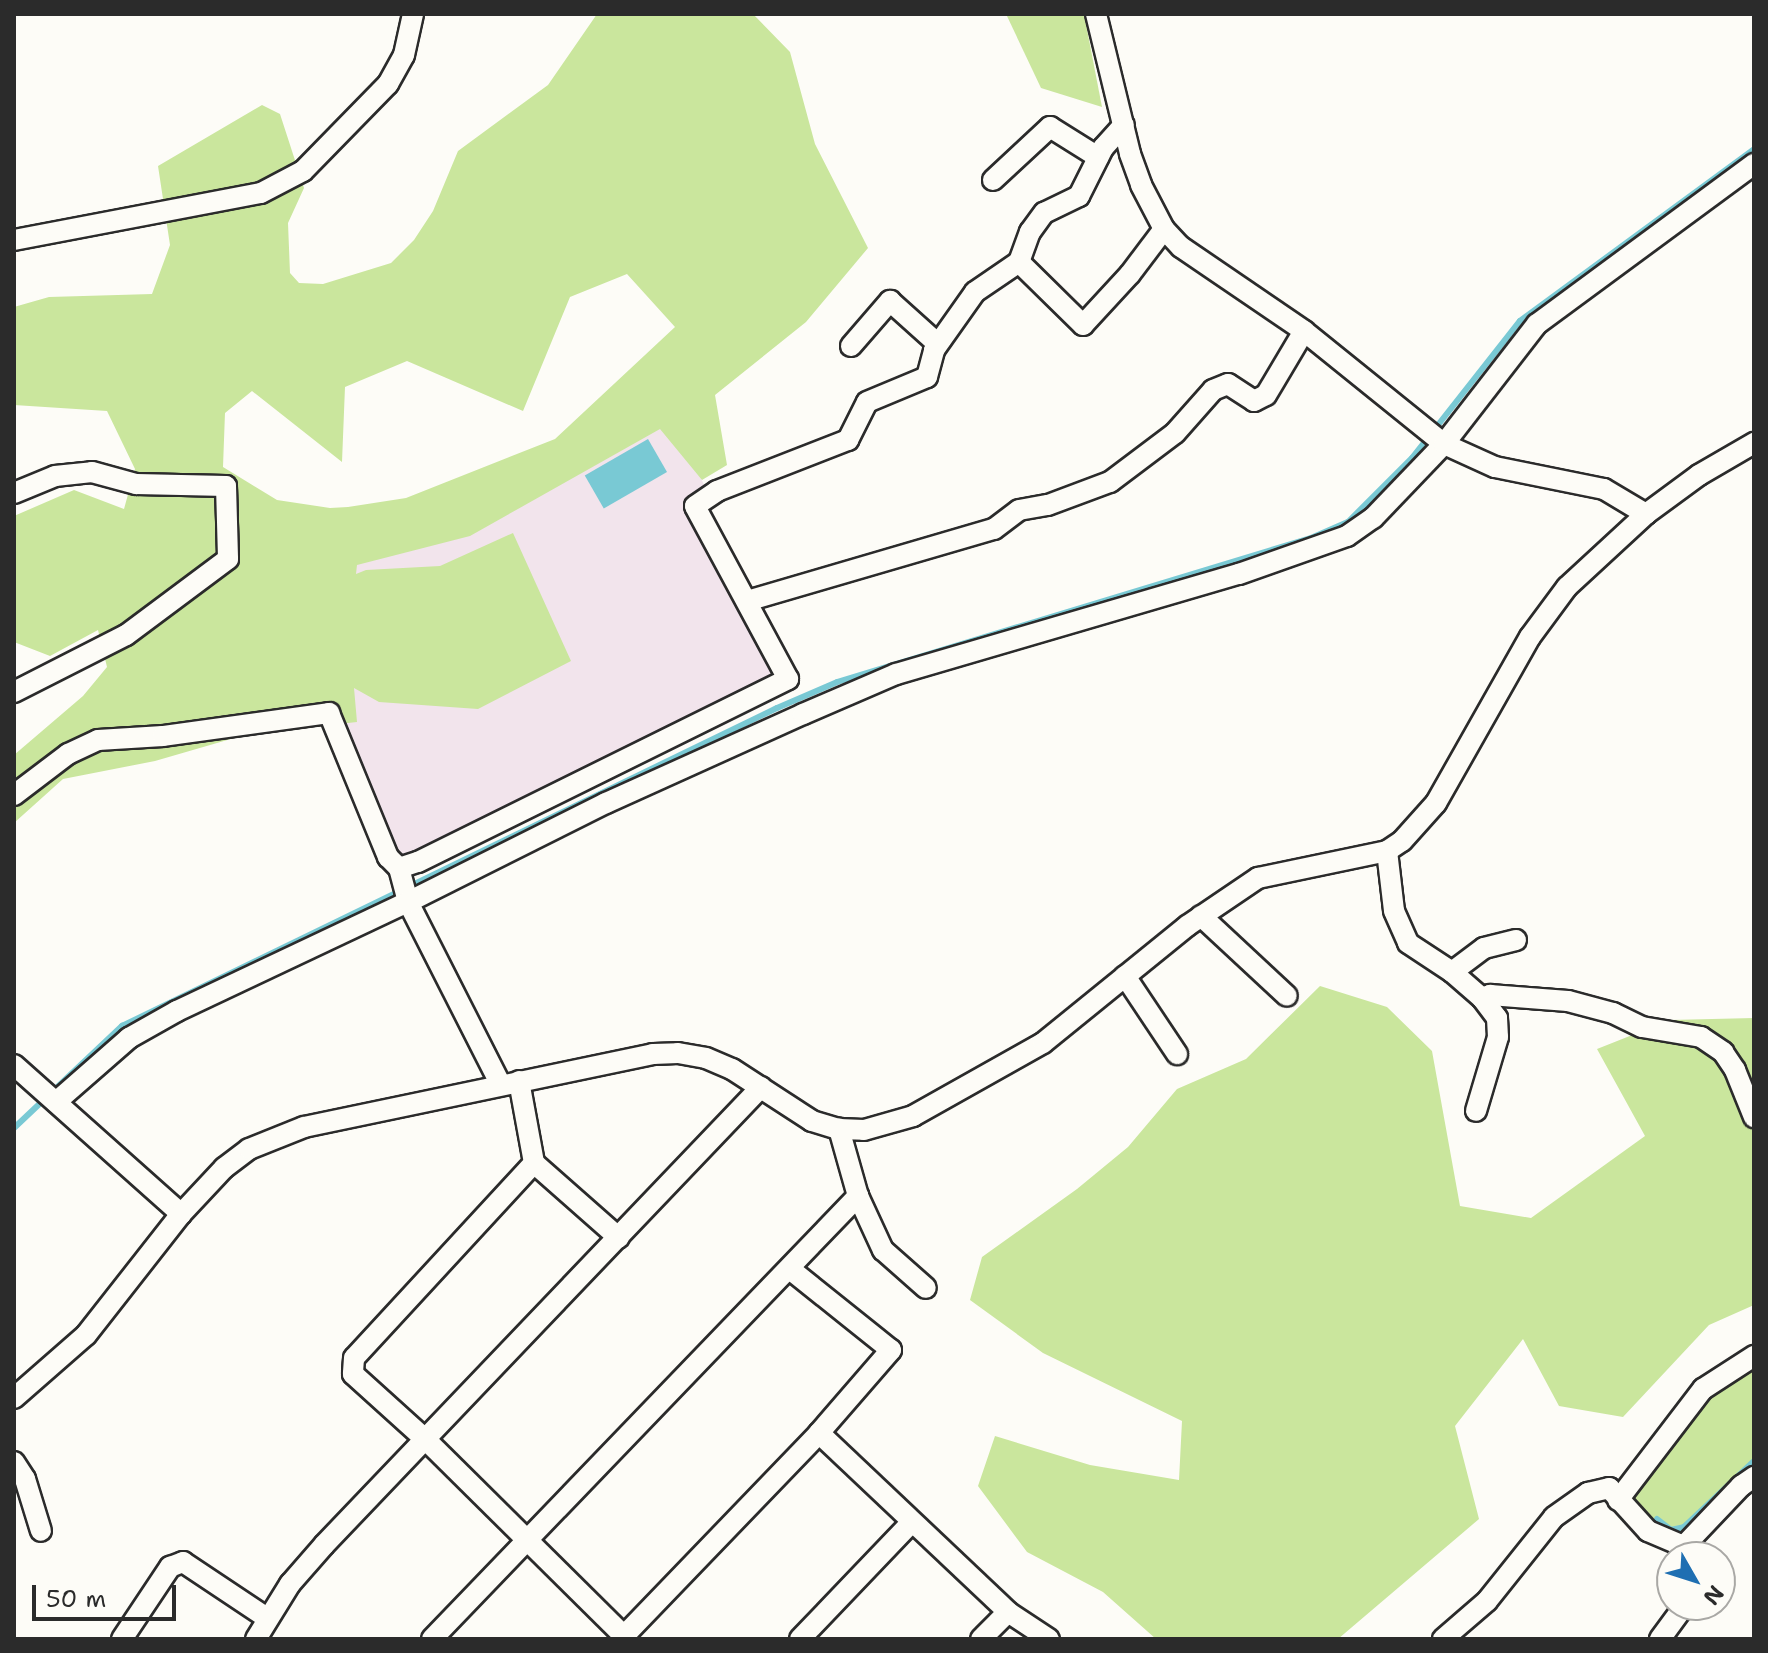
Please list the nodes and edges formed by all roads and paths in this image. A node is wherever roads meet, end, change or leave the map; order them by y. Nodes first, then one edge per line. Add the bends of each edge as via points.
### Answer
1 (413, 14) edge
2 (1096, 14) edge
3 (1124, 125) junction
4 (1098, 157) junction
5 (1754, 164) edge
6 (993, 180) dead end
7 (1164, 229) junction
8 (14, 240) edge
9 (1019, 262) junction
10 (1304, 331) junction
11 (938, 344) junction
12 (851, 346) dead end
13 (1754, 443) edge
14 (1444, 444) junction
15 (14, 493) edge
16 (1646, 514) junction
17 (747, 601) junction
18 (14, 692) edge
19 (14, 795) edge
20 (1387, 851) junction
21 (399, 868) junction
22 (408, 902) junction
23 (1201, 916) junction
24 (1516, 940) dead end
25 (1452, 972) junction
26 (1125, 976) junction
27 (1287, 996) dead end
28 (1482, 998) junction
29 (1177, 1054) dead end
30 (14, 1065) edge
31 (510, 1083) junction
32 (761, 1087) junction
33 (56, 1102) junction
34 (1476, 1111) dead end
35 (1754, 1117) edge
36 (839, 1129) junction
37 (534, 1163) junction
38 (858, 1196) junction
39 (181, 1214) junction
40 (619, 1238) junction
41 (790, 1269) junction
42 (926, 1288) dead end
43 (1754, 1356) edge
44 (14, 1398) edge
45 (819, 1433) junction
46 (425, 1439) junction
47 (14, 1462) edge
48 (1754, 1477) edge
49 (1618, 1500) junction
50 (912, 1522) junction
51 (41, 1531) dead end
52 (1667, 1541) edge
53 (1696, 1541) edge
54 (527, 1542) junction
55 (1008, 1612) junction
56 (267, 1618) junction
57 (1673, 1621) edge
58 (624, 1638) edge
59 (122, 1639) edge
60 (256, 1639) edge
61 (432, 1639) edge
62 (800, 1639) edge
63 (981, 1639) edge
64 (1049, 1639) edge
65 (1443, 1639) edge
66 (1660, 1639) edge

1 - 8 street via 404,55 388,84 303,171 261,193
2 - 3 street
3 - 4 street
3 - 7 street via 1141,185
4 - 6 street via 1050,127
4 - 9 street via 1079,196 1044,213
5 - 14 street via 1537,324
7 - 9 street via 1083,325
7 - 10 street via 1197,259
9 - 11 street via 975,292
10 - 14 street
10 - 17 street via 1266,395 1254,401 1228,384 1213,390 1175,433 1110,482 1019,510 994,529
11 - 12 street via 890,301
11 - 17 street via 927,377 867,402 848,440 717,491 695,506
13 - 16 street
14 - 16 street via 1495,467 1604,489
14 - 22 street via 1373,518 1347,536 1239,574 896,674 606,803
15 - 18 street via 55,476 92,472 136,484 226,486 228,559 126,635
16 - 20 street via 1567,587 1530,637 1436,803
17 - 21 street via 788,679
19 - 21 street via 68,754 98,740 329,713 388,857
20 - 23 street via 1273,872
20 - 25 street via 1394,911 1408,943
21 - 22 street
22 - 31 street
22 - 33 street via 129,1038
23 - 26 street
23 - 27 street
24 - 25 street via 1484,948
25 - 28 street
26 - 29 street
26 - 36 street via 1043,1043 913,1116 864,1130
28 - 34 street via 1497,1018 1498,1037
28 - 35 street via 1568,1001 1642,1027 1701,1037 1723,1052 1735,1070
30 - 33 street
31 - 32 street via 678,1053 706,1058
31 - 37 street
31 - 39 street via 274,1138 224,1168
32 - 36 street via 812,1121
32 - 40 street
33 - 39 street
36 - 38 street
37 - 40 street
37 - 46 street via 354,1358 353,1374
38 - 41 street
38 - 42 street via 883,1250
39 - 44 street via 86,1335
40 - 46 street
41 - 45 street via 891,1350
41 - 54 street
43 - 49 street via 1703,1389
45 - 50 street
45 - 58 street
46 - 54 street
46 - 56 street via 324,1545
47 - 51 street via 25,1479
48 - 53 street
49 - 52 street via 1648,1531
49 - 65 street via 1609,1488 1588,1493 1554,1517 1487,1601
50 - 55 street
50 - 62 street
54 - 58 street
54 - 61 street
55 - 63 street
55 - 64 street
56 - 59 street via 183,1562 170,1567
56 - 60 street
57 - 66 street

